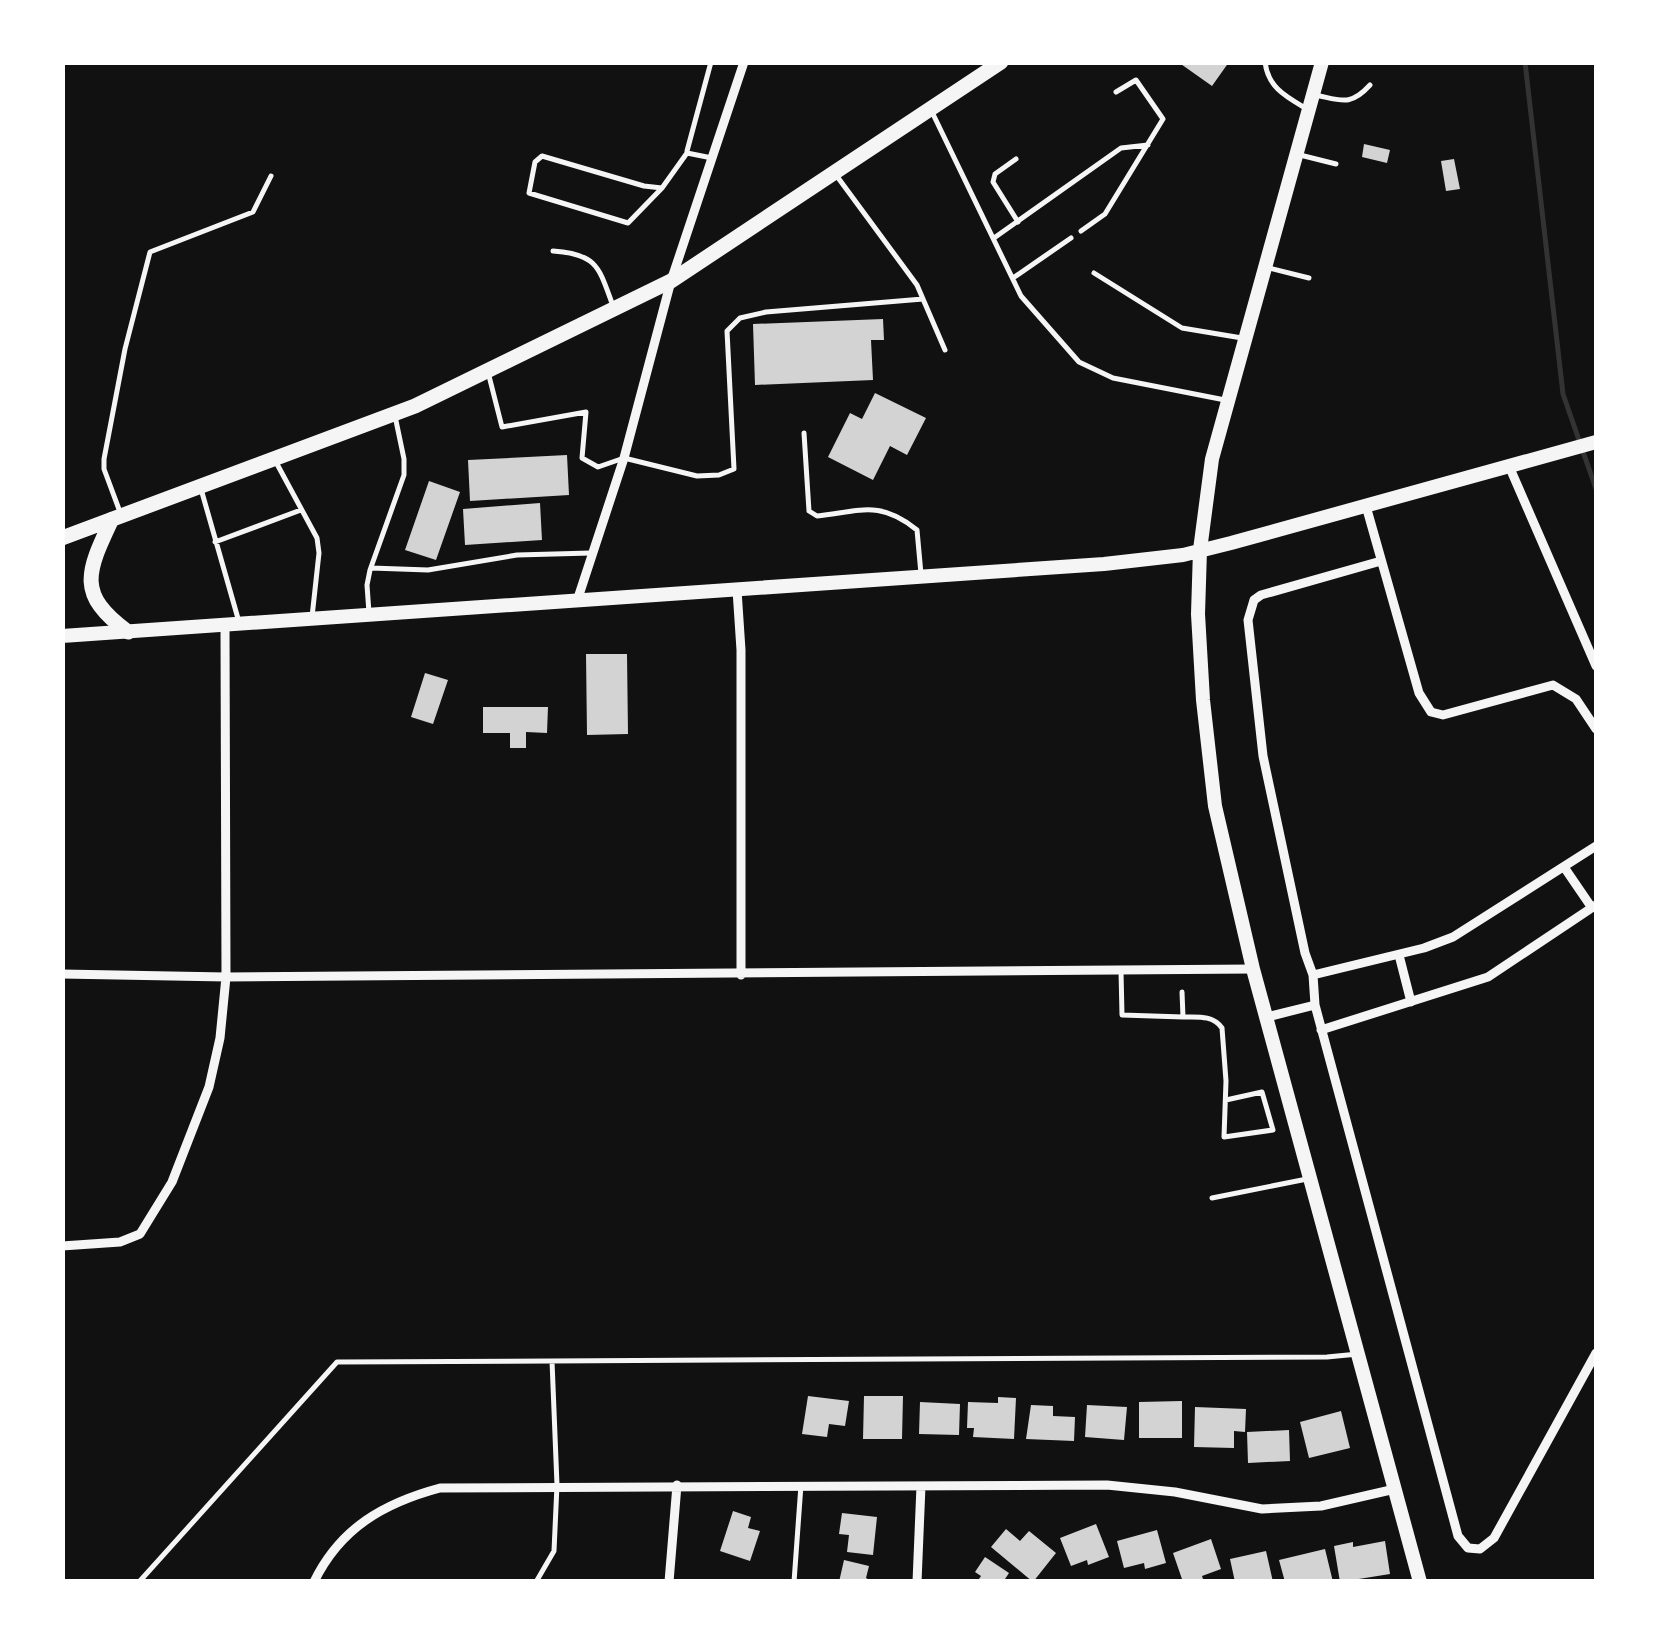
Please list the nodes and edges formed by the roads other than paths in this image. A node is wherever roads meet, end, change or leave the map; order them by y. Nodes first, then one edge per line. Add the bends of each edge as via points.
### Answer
1 (711, 62) edge
2 (744, 62) edge
3 (1001, 62) edge
4 (1265, 62) edge
5 (1322, 62) edge
6 (1370, 85) dead end
7 (1116, 92) dead end
8 (1311, 103) junction
9 (930, 109) junction
10 (1148, 145) junction
11 (687, 153) junction
12 (1297, 154) junction
13 (712, 158) junction
14 (1016, 159) dead end
15 (1336, 164) dead end
16 (834, 173) junction
17 (271, 176) dead end
18 (662, 188) junction
19 (1018, 222) junction
20 (1081, 230) dead end
21 (994, 238) junction
22 (1071, 238) dead end
23 (553, 252) dead end
24 (1265, 267) junction
25 (1094, 273) dead end
26 (1013, 278) junction
27 (1310, 278) dead end
28 (672, 281) junction
29 (922, 299) junction
30 (614, 309) junction
31 (1244, 339) junction
32 (945, 350) dead end
33 (488, 370) junction
34 (1227, 401) junction
35 (394, 413) junction
36 (804, 432) dead end
37 (1596, 442) edge
38 (274, 458) junction
39 (624, 458) junction
40 (1509, 466) junction
41 (199, 486) junction
42 (1366, 506) junction
43 (302, 510) junction
44 (117, 517) junction
45 (62, 538) edge
46 (215, 542) junction
47 (1200, 550) junction
48 (592, 553) junction
49 (1381, 561) junction
50 (371, 568) junction
51 (921, 577) junction
52 (737, 590) junction
53 (577, 601) junction
54 (370, 616) junction
55 (312, 620) junction
56 (232, 626) junction
57 (128, 632) junction
58 (62, 636) edge
59 (1596, 666) edge
60 (1596, 729) edge
61 (1596, 846) edge
62 (1564, 868) junction
63 (1594, 907) edge
64 (1399, 954) junction
65 (1254, 969) junction
66 (1121, 971) junction
67 (62, 974) edge
68 (741, 975) junction
69 (1313, 975) junction
70 (226, 977) junction
71 (1182, 992) dead end
72 (1411, 1002) junction
73 (1314, 1005) junction
74 (1183, 1016) junction
75 (1267, 1017) junction
76 (1322, 1030) junction
77 (1226, 1100) junction
78 (1310, 1178) junction
79 (1212, 1198) dead end
80 (62, 1246) edge
81 (1596, 1353) edge
82 (1358, 1354) junction
83 (552, 1361) junction
84 (557, 1485) junction
85 (677, 1485) junction
86 (801, 1485) junction
87 (921, 1486) junction
88 (1394, 1490) junction
89 (315, 1579) edge
90 (139, 1582) edge
91 (536, 1582) edge
92 (669, 1582) edge
93 (794, 1582) edge
94 (917, 1582) edge
95 (1420, 1582) edge

1 - 11 lane
2 - 13 street
3 - 9 main road
4 - 8 lane via 1277,90
5 - 8 main road
6 - 8 lane via 1358,98
7 - 10 lane via 1136,80 1163,119
8 - 12 main road
9 - 16 main road
9 - 21 lane
10 - 19 lane via 1121,148
10 - 20 lane via 1105,214
11 - 13 lane
11 - 18 lane
12 - 15 lane
12 - 24 main road
13 - 28 street
14 - 19 lane via 993,182
16 - 28 main road
16 - 29 lane
17 - 44 lane via 253,212 150,252 104,459
18 - 18 lane via 542,156 528,193 628,223
19 - 21 lane
21 - 26 lane
22 - 26 lane
23 - 30 lane via 590,258
24 - 27 lane
24 - 31 main road
25 - 31 lane via 1182,328
26 - 34 lane via 1079,362 1113,378
28 - 30 main road
28 - 39 street
29 - 32 lane
29 - 39 lane via 740,318 727,331 734,469 698,476
30 - 33 main road
31 - 34 main road
33 - 35 main road
33 - 39 lane via 502,427 586,412 582,458 598,467
34 - 47 main road
35 - 38 main road
35 - 50 lane via 404,474
36 - 51 lane via 809,511 817,516 882,509 903,518 917,530
37 - 40 main road
38 - 41 main road
38 - 43 lane
39 - 48 street
40 - 42 main road
40 - 59 street
41 - 44 main road
41 - 46 lane
42 - 47 main road
42 - 49 street
43 - 46 lane
43 - 55 lane via 319,553
44 - 45 main road
44 - 57 main road via 96,554 92,597
46 - 56 lane
47 - 51 main road
47 - 65 main road via 1208,762
48 - 50 lane via 517,555 428,570
48 - 53 street
49 - 60 street via 1419,693 1431,712 1443,716 1546,684 1576,698
49 - 69 street via 1275,590 1254,600 1248,620 1263,756
50 - 54 lane
51 - 52 main road
52 - 53 main road
52 - 68 street
53 - 54 main road
54 - 55 main road
55 - 56 main road
56 - 57 main road
56 - 70 street
57 - 58 main road
61 - 62 street
62 - 63 street
62 - 64 street via 1453,937
63 - 72 street via 1488,977
64 - 69 street
64 - 72 street
65 - 66 street
65 - 75 main road
66 - 68 street
66 - 74 lane via 1122,1015
67 - 70 street
68 - 70 street
69 - 73 street
70 - 80 street via 208,1087 162,1201 132,1238
71 - 74 lane
72 - 76 street
73 - 75 street
73 - 76 street
74 - 77 lane via 1207,1017 1222,1028
75 - 78 main road
76 - 81 street via 1458,1536 1474,1550 1494,1538
77 - 77 lane via 1262,1092 1272,1130 1224,1138
78 - 79 lane
78 - 82 main road
82 - 83 lane
82 - 88 main road
83 - 84 lane
83 - 90 lane via 337,1362
84 - 85 street
84 - 89 street via 440,1488 403,1498 346,1535
84 - 91 lane via 554,1552
85 - 86 street
85 - 92 street
86 - 87 street
86 - 93 lane
87 - 88 street via 1141,1486 1277,1509
87 - 94 street
88 - 95 main road

